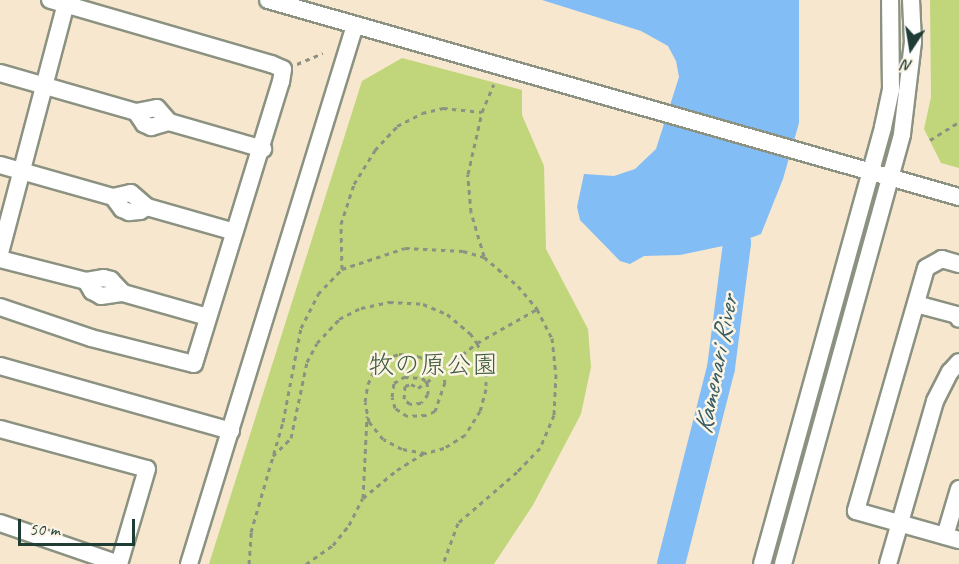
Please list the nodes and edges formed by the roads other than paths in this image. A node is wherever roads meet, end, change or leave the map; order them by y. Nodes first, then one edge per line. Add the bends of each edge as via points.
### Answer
1 (268, 0) edge
2 (890, 0) edge
3 (911, 0) edge
4 (61, 2) edge
5 (355, 25) junction
6 (0, 74) edge
7 (44, 87) junction
8 (263, 149) junction
9 (0, 165) edge
10 (872, 171) junction
11 (22, 172) junction
12 (891, 177) junction
13 (959, 197) edge
14 (235, 232) junction
15 (0, 254) edge
16 (0, 258) edge
17 (959, 264) edge
18 (916, 304) junction
19 (0, 307) edge
20 (208, 317) junction
21 (959, 319) edge
22 (959, 362) edge
23 (0, 366) edge
24 (0, 429) edge
25 (231, 431) junction
26 (959, 489) edge
27 (0, 523) edge
28 (900, 523) junction
29 (952, 538) edge
30 (119, 564) edge
31 (189, 564) edge
32 (762, 564) edge
33 (783, 564) edge
34 (888, 564) edge

1 - 5 street
2 - 10 street via 891,90
3 - 12 street via 909,94
4 - 7 street
4 - 8 street via 283,69
5 - 10 street
5 - 25 street
6 - 7 street
7 - 8 street via 136,112 157,108 169,122
7 - 11 street
8 - 14 street
9 - 11 street
10 - 12 street
10 - 32 street
11 - 14 street via 113,197 129,212 147,207
11 - 15 street
12 - 13 street
12 - 33 street
14 - 20 street
16 - 20 street via 86,281 104,278 123,293
17 - 18 street via 942,259 929,266
18 - 21 street via 957,315
18 - 28 street via 856,511
19 - 20 street via 91,338 194,364
22 - 28 street via 935,401
23 - 25 street
24 - 30 street via 147,469
25 - 31 street
26 - 29 street
27 - 30 street
28 - 29 street
28 - 34 street

